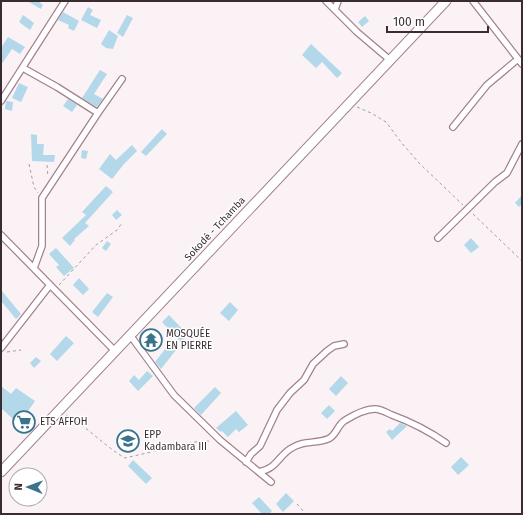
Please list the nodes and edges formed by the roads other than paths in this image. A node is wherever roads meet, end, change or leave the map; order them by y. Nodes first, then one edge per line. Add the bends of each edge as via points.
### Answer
1 (65, 1) edge
2 (326, 1) edge
3 (338, 1) edge
4 (446, 1) edge
5 (473, 1) edge
6 (335, 9) junction
7 (518, 59) junction
8 (390, 60) junction
9 (522, 64) edge
10 (23, 68) junction
11 (122, 79) dead end
12 (1, 101) edge
13 (98, 113) junction
14 (452, 126) dead end
15 (522, 144) edge
16 (1, 235) edge
17 (438, 238) dead end
18 (34, 268) junction
19 (50, 285) junction
20 (130, 335) junction
21 (344, 344) dead end
22 (1, 351) edge
23 (115, 351) junction
24 (446, 443) dead end
25 (246, 462) junction
26 (1, 472) edge
27 (259, 472) junction
28 (271, 482) dead end

1 - 10 street
2 - 6 street
3 - 6 street
4 - 8 main road, Sokodé - Tchamba
5 - 7 street
6 - 8 street
7 - 9 street
7 - 14 street via 487,85
8 - 20 main road, Sokodé - Tchamba
10 - 12 street
10 - 13 street via 57,86
11 - 13 street
13 - 18 street via 42,198 42,246
15 - 17 street via 507,173
16 - 18 street
18 - 19 street
19 - 22 street
19 - 23 street
20 - 23 main road, Sokodé - Tchamba
20 - 25 street via 174,395
21 - 25 street via 334,346 313,364 304,380 277,410 260,446
23 - 26 main road, Sokodé - Tchamba
24 - 27 street via 412,422 376,409 368,410 338,425 329,439 296,446 274,467
25 - 27 street
27 - 28 street

